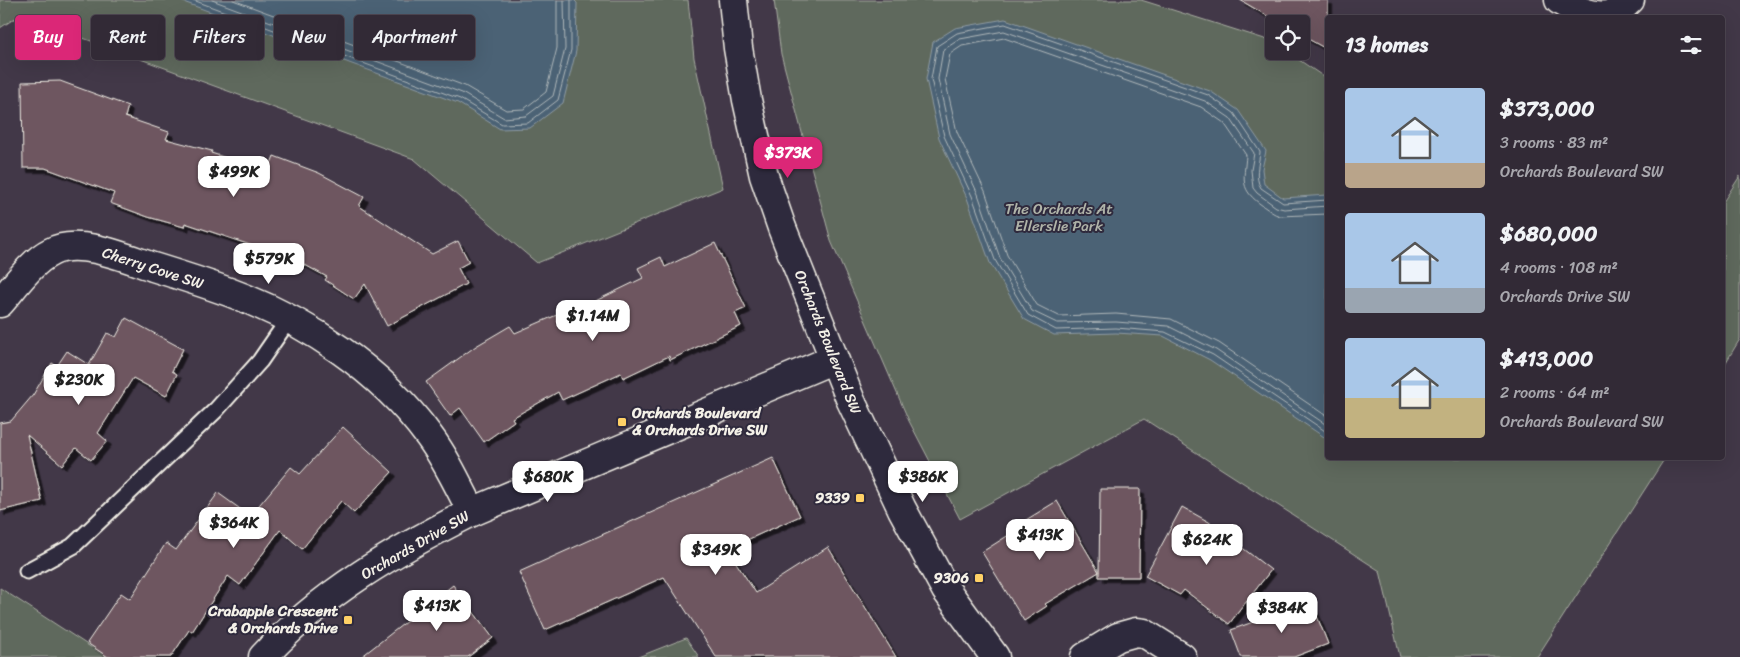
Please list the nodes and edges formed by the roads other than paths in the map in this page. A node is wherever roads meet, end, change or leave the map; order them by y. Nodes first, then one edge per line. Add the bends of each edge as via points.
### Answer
1 (733, 0) edge
2 (1559, 0) edge
3 (1630, 0) edge
4 (0, 303) edge
5 (290, 319) junction
6 (834, 359) junction
7 (472, 512) junction
8 (26, 571) dead end
9 (262, 657) edge
10 (995, 657) edge
11 (1085, 657) edge
12 (1182, 657) edge

1 - 6 street, Orchards Boulevard SW via 747,100 764,176
2 - 3 street via 1585,13 1600,15 1616,12
4 - 5 street, Cherry Cove SW via 51,251 84,248 106,251 229,292
5 - 7 street, Cherry Cove SW via 348,356 409,412 430,437
5 - 8 lane via 260,361 216,410 73,546
6 - 7 street, Orchards Drive SW
6 - 10 street, Orchards Boulevard SW via 906,517 946,590
7 - 9 street, Orchards Drive SW via 393,554 345,586 302,619
11 - 12 street via 1118,637 1136,632 1144,633

